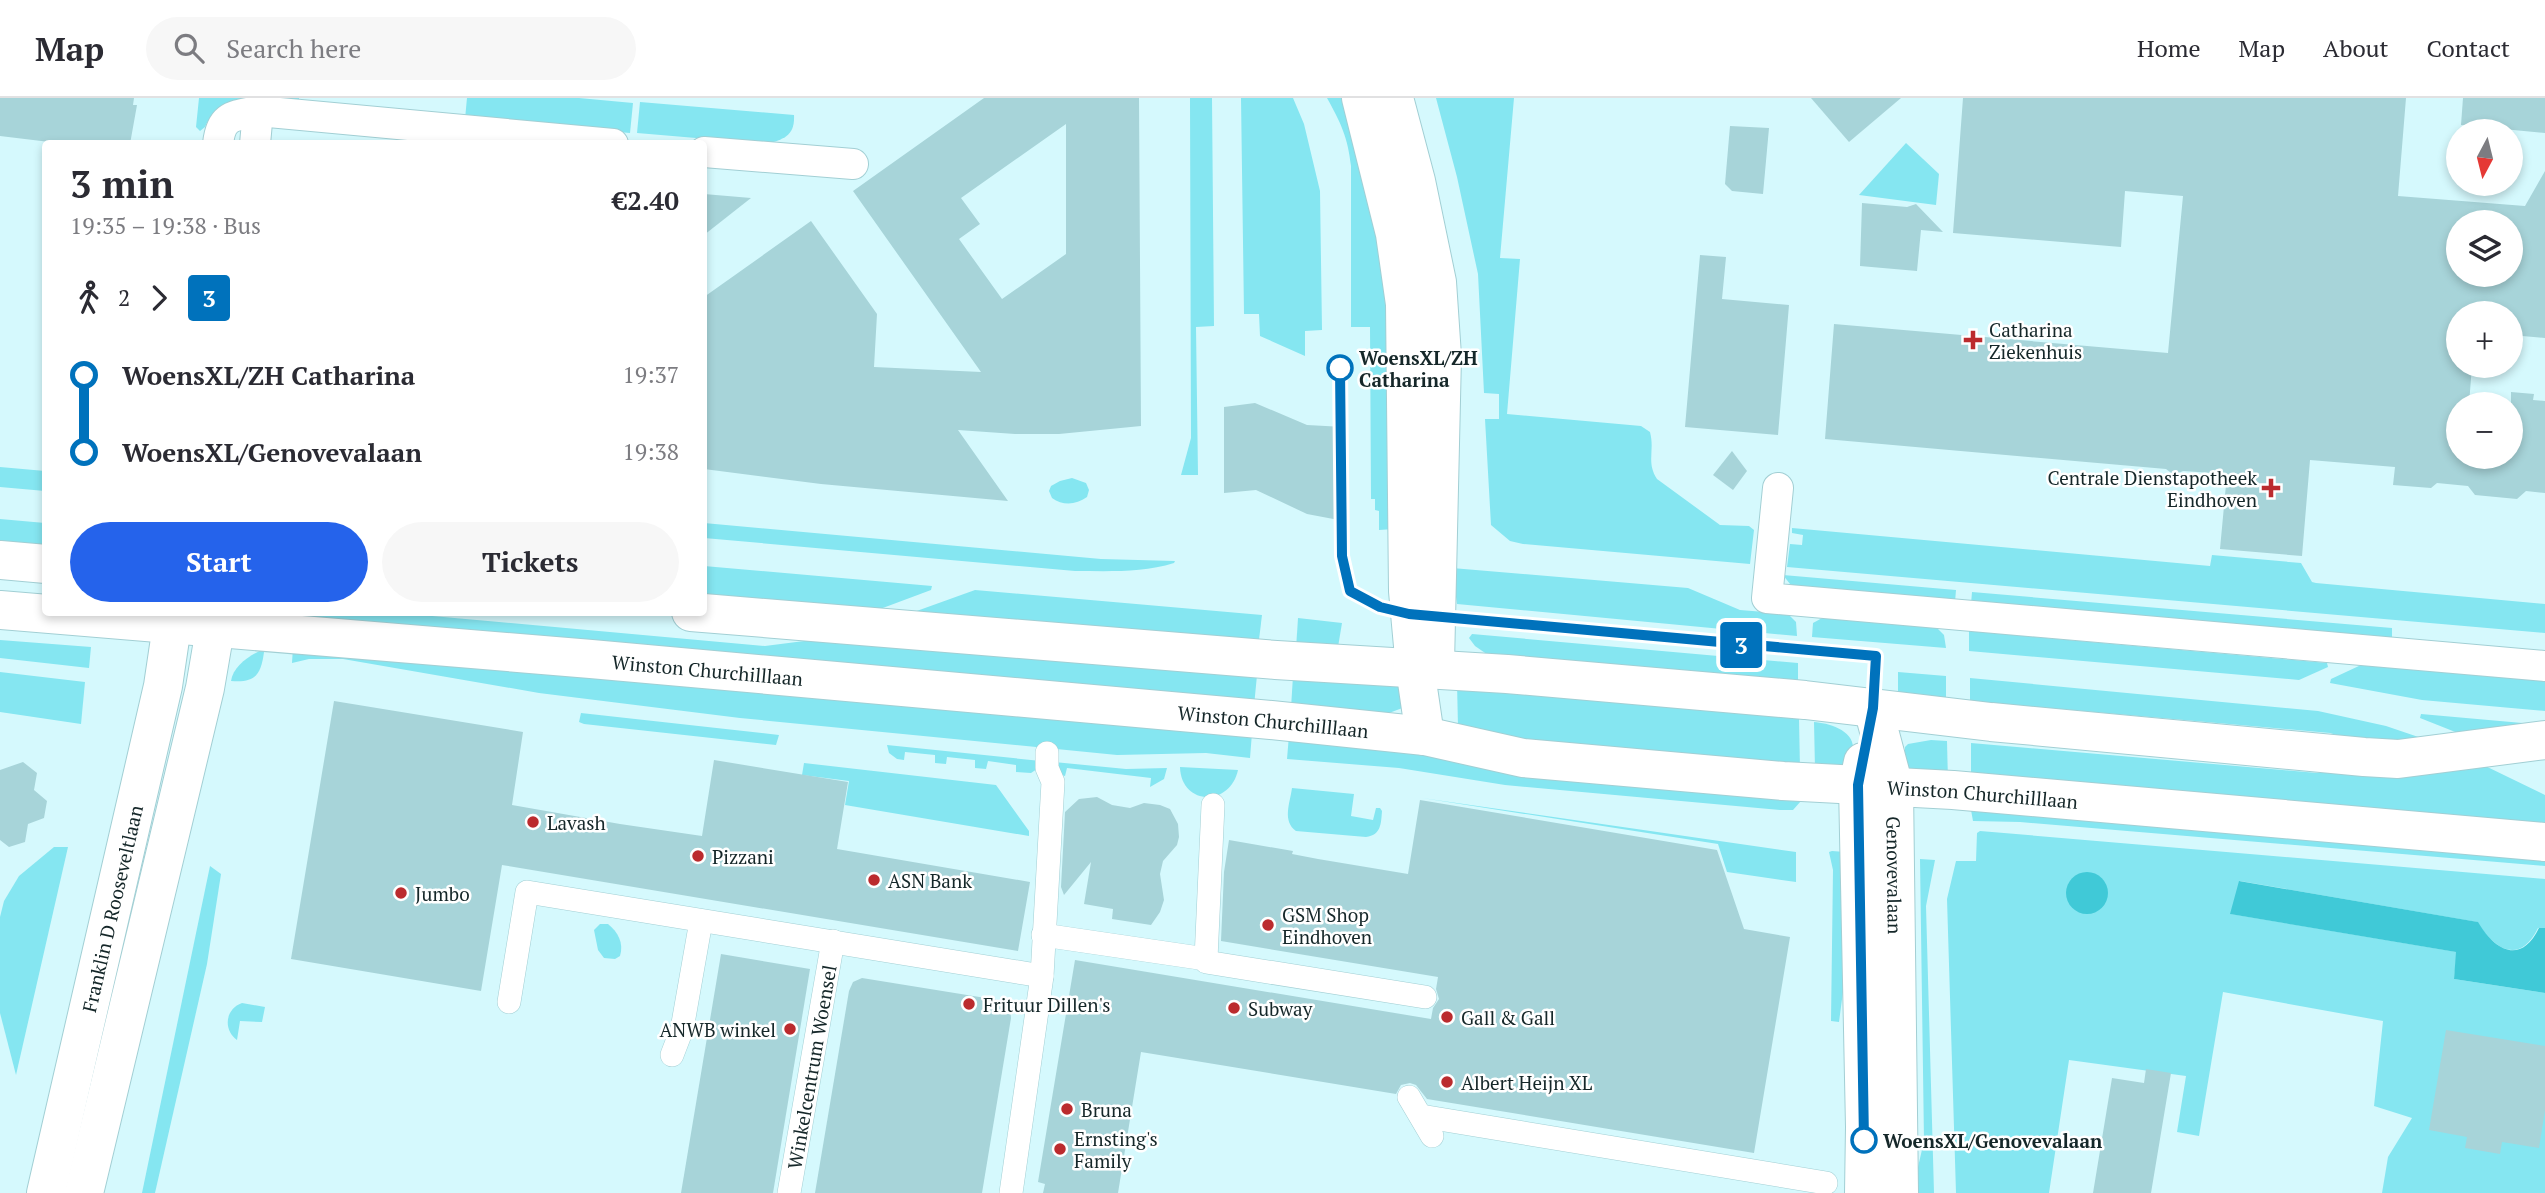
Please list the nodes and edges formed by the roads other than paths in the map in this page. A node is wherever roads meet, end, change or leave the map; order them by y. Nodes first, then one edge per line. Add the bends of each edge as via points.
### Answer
1 (1361, 98) edge
2 (1394, 98) edge
3 (258, 111) junction
4 (219, 140) edge
5 (255, 140) edge
6 (570, 140) edge
7 (707, 152) edge
8 (853, 164) dead end
9 (1778, 488) dead end
10 (0, 560) edge
11 (42, 564) edge
12 (0, 610) edge
13 (42, 612) edge
14 (707, 613) edge
15 (130, 616) edge
16 (173, 618) edge
17 (217, 620) edge
18 (2545, 666) edge
19 (1425, 669) junction
20 (1873, 708) junction
21 (1425, 736) junction
22 (2545, 740) edge
23 (1047, 753) dead end
24 (1876, 786) junction
25 (1213, 805) dead end
26 (2545, 842) edge
27 (701, 921) junction
28 (1043, 935) junction
29 (833, 941) junction
30 (1206, 959) junction
31 (1042, 976) junction
32 (1425, 998) dead end
33 (509, 1002) dead end
34 (673, 1055) dead end
35 (1432, 1136) dead end
36 (1826, 1183) dead end
37 (46, 1193) edge
38 (84, 1193) edge
39 (789, 1193) edge
40 (1011, 1193) edge
41 (1864, 1193) edge
42 (1899, 1193) edge

1 - 19 main road via 1395,234 1405,304 1408,591
2 - 19 main road via 1437,282 1442,356
3 - 4 street via 225,120
3 - 5 street
3 - 6 street
7 - 8 street
9 - 18 street via 1767,598
10 - 11 main road
12 - 13 main road, Winston Churchilllaan
14 - 19 main road
15 - 16 main road, Winston Churchilllaan
16 - 17 main road, Winston Churchilllaan
16 - 37 main road, Franklin D Rooseveltlaan via 163,685
17 - 21 main road, Winston Churchilllaan
17 - 38 main road, Franklin D Rooseveltlaan via 205,688
19 - 20 main road
19 - 21 main road
20 - 22 main road via 2387,758
20 - 24 main road, Genovevalaan
21 - 24 main road, Winston Churchilllaan via 1523,758
23 - 28 street via 1053,782
24 - 26 main road, Winston Churchilllaan
24 - 41 main road, Genovevalaan
24 - 42 main road, Genovevalaan
25 - 30 street
27 - 29 street, Winkelcentrum Woensel
27 - 33 street, Winkelcentrum Woensel via 527,892
27 - 34 street
28 - 30 street
28 - 31 street
29 - 31 street, Winkelcentrum Woensel
29 - 39 street, Winkelcentrum Woensel
30 - 32 street
31 - 40 street
35 - 36 street via 1415,1106

